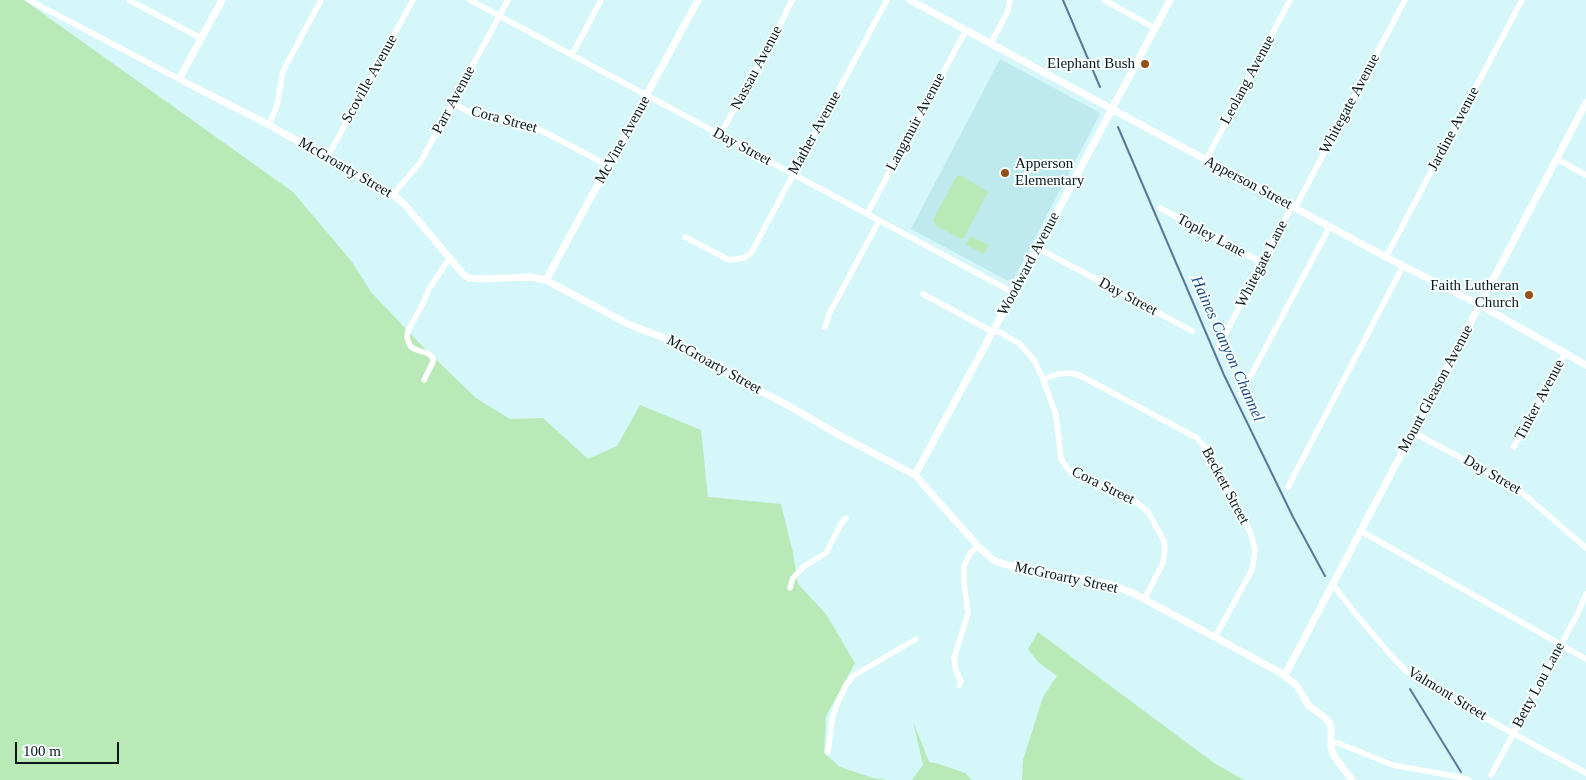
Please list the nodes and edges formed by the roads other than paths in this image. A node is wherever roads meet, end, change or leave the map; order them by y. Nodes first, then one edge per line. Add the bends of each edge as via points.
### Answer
1 (29, 0) edge
2 (129, 0) edge
3 (222, 0) edge
4 (321, 0) edge
5 (413, 0) edge
6 (470, 0) edge
7 (508, 0) edge
8 (602, 0) edge
9 (698, 0) edge
10 (792, 0) edge
11 (887, 0) edge
12 (910, 0) edge
13 (1010, 0) edge
14 (1104, 0) edge
15 (1170, 0) edge
16 (1290, 0) edge
17 (1405, 0) edge
18 (1522, 0) edge
19 (499, 16) junction
20 (1155, 28) junction
21 (966, 30) junction
22 (201, 38) junction
23 (991, 44) junction
24 (572, 55) junction
25 (180, 79) junction
26 (647, 96) junction
27 (452, 103) junction
28 (1586, 103) edge
29 (1112, 109) junction
30 (269, 125) junction
31 (720, 135) junction
32 (327, 158) junction
33 (1557, 159) junction
34 (1206, 160) junction
35 (609, 166) junction
36 (792, 174) junction
37 (1586, 175) edge
38 (394, 195) junction
39 (1293, 207) junction
40 (1160, 208) dead end
41 (867, 214) junction
42 (879, 221) junction
43 (1330, 226) junction
44 (685, 237) dead end
45 (1038, 248) junction
46 (1386, 257) junction
47 (450, 259) junction
48 (1263, 263) junction
49 (1403, 266) junction
50 (546, 280) junction
51 (1014, 293) junction
52 (923, 294) dead end
53 (1480, 305) junction
54 (825, 327) dead end
55 (994, 330) junction
56 (1192, 331) dead end
57 (1218, 348) dead end
58 (1565, 353) junction
59 (1586, 365) edge
60 (1043, 379) junction
61 (424, 380) dead end
62 (1240, 394) dead end
63 (1413, 432) junction
64 (1514, 447) dead end
65 (915, 475) junction
66 (1288, 487) dead end
67 (846, 518) dead end
68 (1361, 531) junction
69 (978, 546) junction
70 (1586, 548) edge
71 (1333, 585) junction
72 (790, 588) dead end
73 (1586, 594) edge
74 (1144, 598) junction
75 (1215, 637) junction
76 (916, 639) dead end
77 (1560, 645) junction
78 (1586, 659) edge
79 (1285, 675) junction
80 (959, 685) dead end
81 (1513, 734) junction
82 (1331, 743) junction
83 (828, 752) dead end
84 (1586, 773) edge
85 (1492, 775) dead end
86 (1352, 780) edge
87 (1469, 780) edge

1 - 25 street, McGroarty Street
2 - 22 street
3 - 22 street
4 - 30 street via 283,71 277,105
5 - 32 street, Scoville Avenue
6 - 19 street, Day Street
7 - 19 street, Parr Avenue
8 - 24 street
9 - 26 street, McVine Avenue
10 - 31 street, Nassau Avenue
11 - 36 street, Mather Avenue
12 - 21 street, Apperson Street
13 - 23 street via 1008,11
14 - 20 street
15 - 20 street, Woodward Avenue
16 - 34 street, Leolang Avenue
17 - 39 street, Whitegate Avenue
18 - 46 street, Jardine Avenue
19 - 24 street, Day Street
19 - 27 street, Parr Avenue
20 - 29 street, Woodward Avenue
21 - 23 street, Apperson Street
21 - 41 street, Langmuir Avenue
22 - 25 street
23 - 29 street, Apperson Street
24 - 26 street, Day Street
25 - 30 street, McGroarty Street
26 - 31 street, Day Street
26 - 35 street, McVine Avenue
27 - 35 street, Cora Street via 475,115 533,126
27 - 38 street, Parr Avenue via 420,164
28 - 33 street, Mount Gleason Avenue
29 - 34 street, Apperson Street
29 - 45 street, Woodward Avenue
30 - 32 street, McGroarty Street
31 - 36 street, Day Street
32 - 38 street, McGroarty Street
33 - 37 street
33 - 53 street, Mount Gleason Avenue
34 - 39 street, Apperson Street
35 - 50 street, McVine Avenue
36 - 41 street, Day Street
36 - 44 street, Mather Avenue via 747,256 730,260 723,258
38 - 47 street, McGroarty Street
39 - 43 street, Apperson Street
39 - 48 street, Whitegate Lane
40 - 48 street, Topley Lane
41 - 42 street, Day Street
42 - 51 street, Day Street
42 - 54 street via 828,314
43 - 46 street, Apperson Street
43 - 62 street
45 - 51 street, Woodward Avenue
45 - 56 street, Day Street
46 - 49 street, Apperson Street
47 - 50 street, McGroarty Street via 469,278 537,277
47 - 61 street via 429,288 408,331 411,347 433,358
48 - 57 street, Whitegate Lane
49 - 53 street, Apperson Street
49 - 66 street
50 - 65 street, McGroarty Street via 630,325 667,339
51 - 55 street, Woodward Avenue
52 - 55 street, Cora Street
53 - 58 street, Apperson Street
53 - 63 street, Mount Gleason Avenue
55 - 60 street, Cora Street via 1026,349
55 - 65 street, Woodward Avenue
58 - 59 street, Apperson Street
58 - 64 street, Tinker Avenue
60 - 74 street, Cora Street via 1056,415 1060,456 1066,467 1079,478 1113,490 1143,506 1164,541 1163,563
60 - 75 street, Beckett Street via 1058,374 1081,376 1198,438 1211,454 1251,534 1255,550 1252,570
63 - 68 street, Mount Gleason Avenue
63 - 70 street, Day Street via 1518,488
65 - 69 street, McGroarty Street
67 - 72 street via 826,553 803,567 793,578
68 - 71 street, Mount Gleason Avenue
68 - 77 street
69 - 74 street, McGroarty Street via 990,558 1006,565 1109,584
69 - 80 street via 970,552 964,566 968,613 954,658 961,681
71 - 79 street, Mount Gleason Avenue
71 - 81 street, Valmont Street via 1406,671
73 - 77 street, Betty Lou Lane
74 - 75 street, McGroarty Street
75 - 79 street, McGroarty Street
76 - 83 street via 853,676 837,704
77 - 78 street
77 - 81 street, Betty Lou Lane
79 - 82 street, McGroarty Street via 1297,686 1309,706 1327,720
81 - 84 street, Valmont Street
81 - 85 street, Betty Lou Lane
82 - 86 street, McGroarty Street via 1336,759
82 - 87 street via 1393,765

